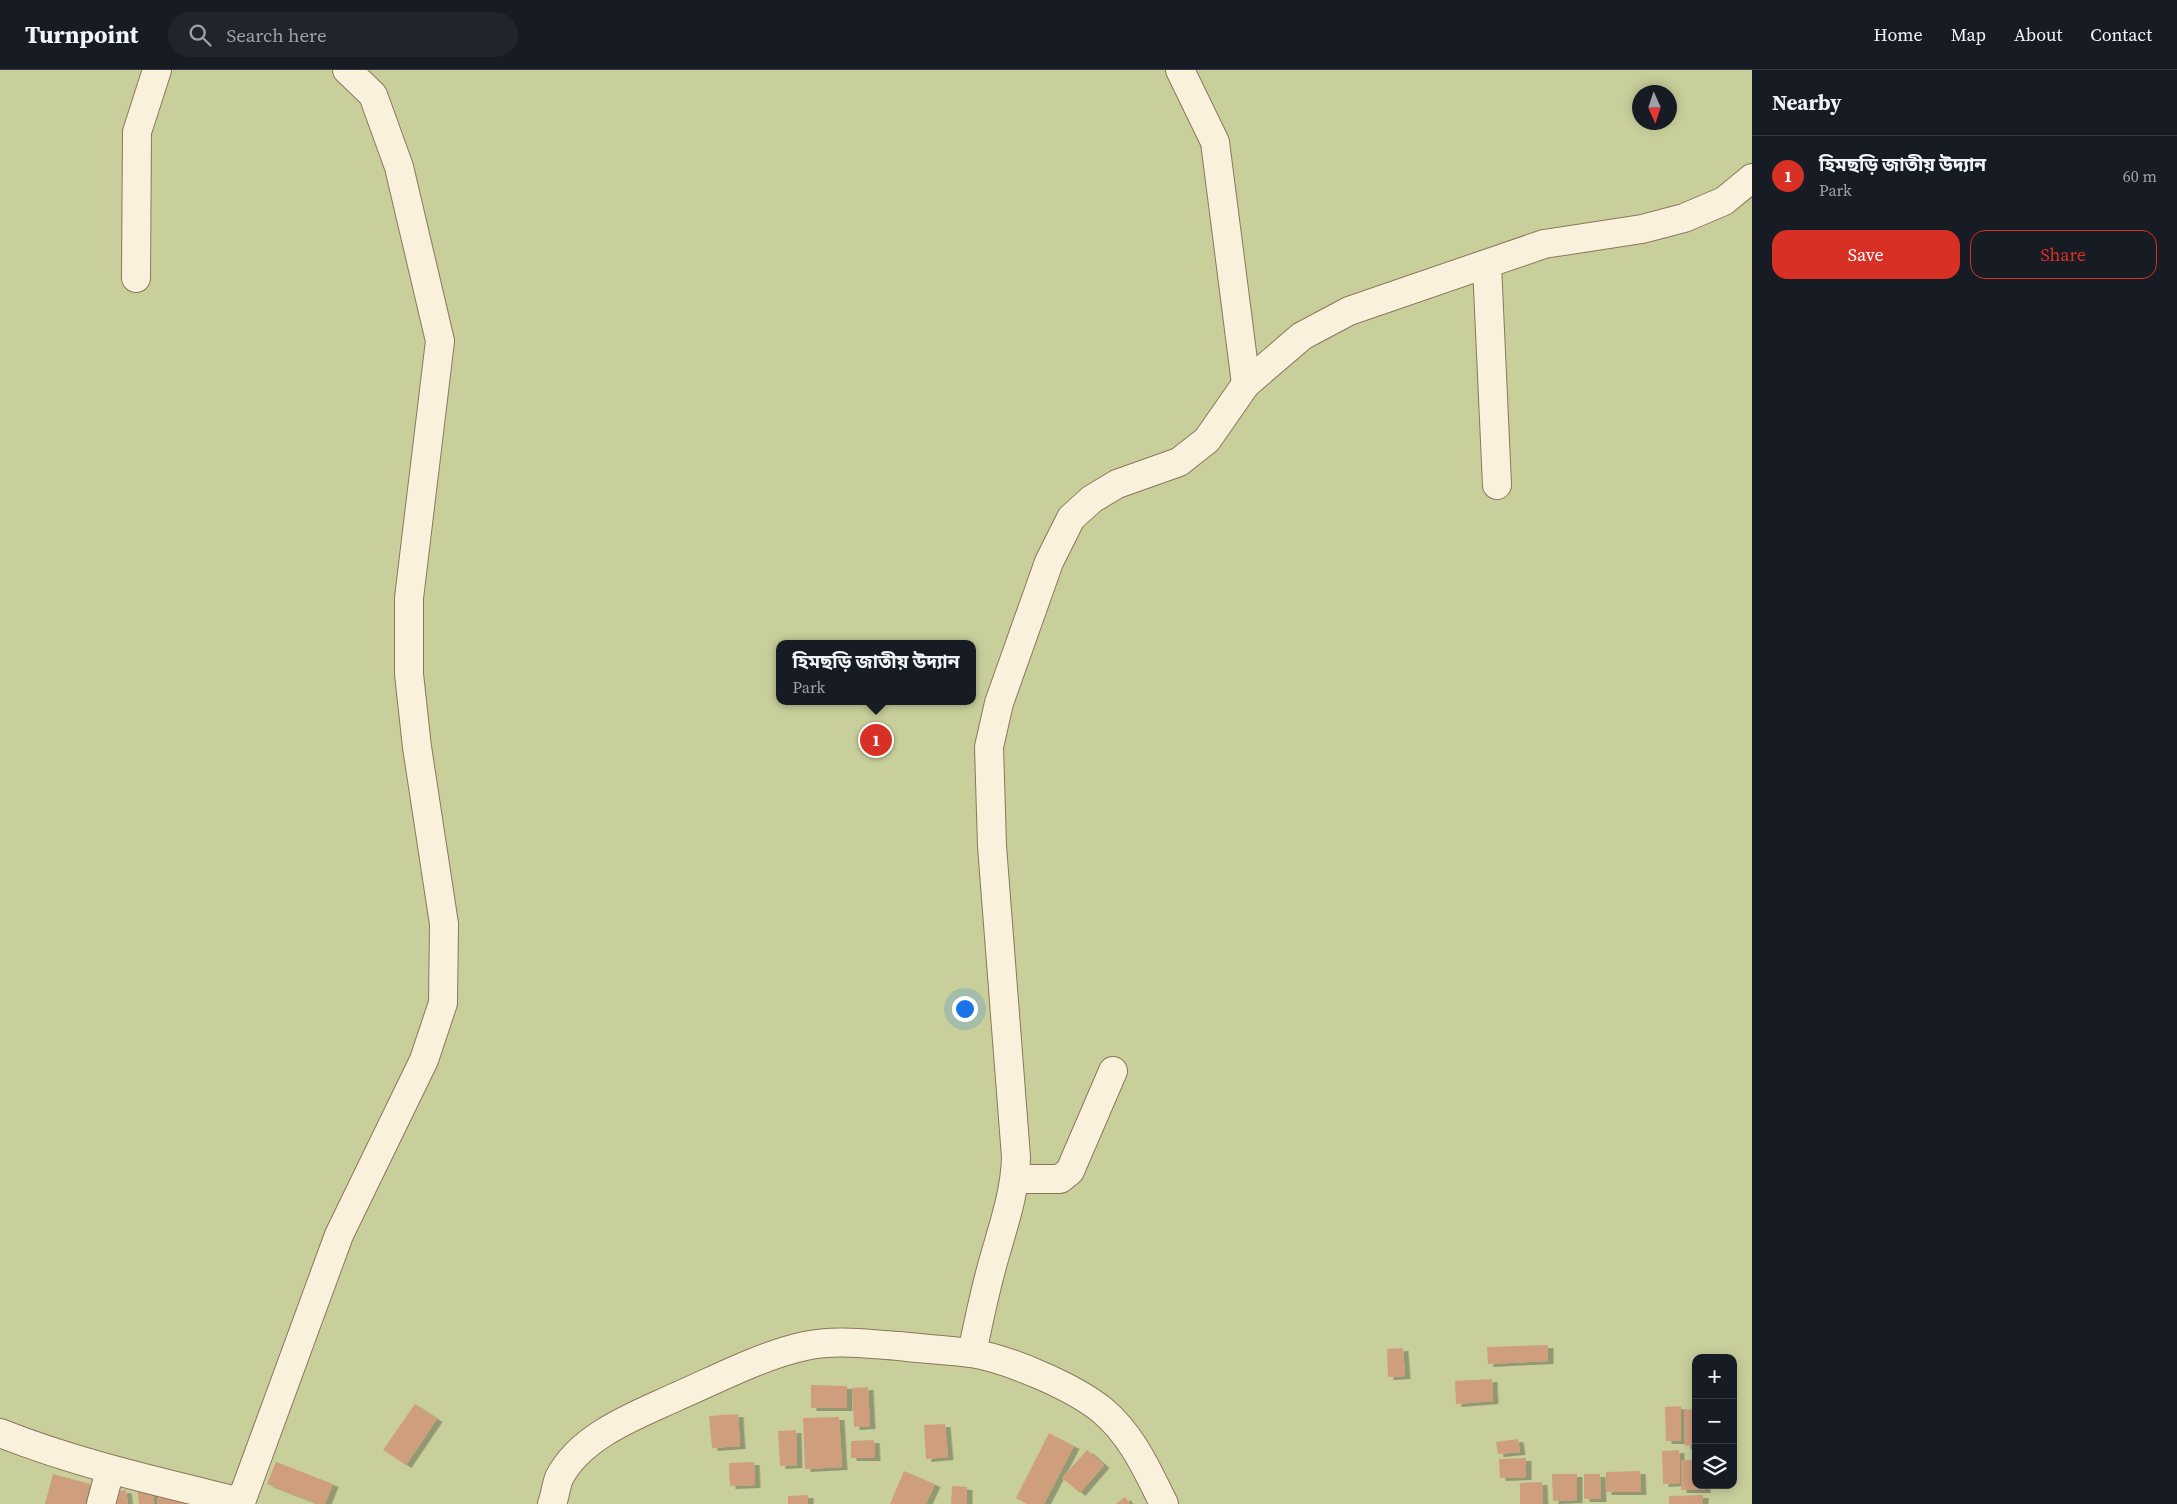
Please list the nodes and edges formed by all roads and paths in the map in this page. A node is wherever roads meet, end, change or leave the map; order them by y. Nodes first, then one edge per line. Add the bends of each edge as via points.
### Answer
1 (157, 70) edge
2 (347, 70) edge
3 (1180, 70) edge
4 (1752, 178) edge
5 (1487, 265) junction
6 (136, 278) dead end
7 (1246, 384) junction
8 (1497, 485) dead end
9 (1113, 1071) dead end
10 (1016, 1179) junction
11 (972, 1353) junction
12 (0, 1433) edge
13 (110, 1470) junction
14 (241, 1503) edge
15 (101, 1504) edge
16 (552, 1504) edge
17 (1164, 1504) edge

1 - 6 street via 137,132
2 - 14 street via 374,95 399,167 440,341 410,598 409,674 444,924 443,1003 424,1060 339,1235
3 - 7 street via 1215,142
4 - 5 street via 1724,201 1684,218 1642,229 1544,244
5 - 7 street via 1349,312 1302,336
5 - 8 street
7 - 10 street via 1207,440 1179,462 1117,484 1092,499 1072,518 1049,562 999,703 989,747 990,794
9 - 10 street via 1070,1171 1060,1179
10 - 11 street
11 - 16 street via 844,1342 788,1351 638,1414 596,1437 577,1453 559,1479
11 - 17 street via 1045,1378 1102,1411 1141,1457
12 - 13 street
13 - 14 street
13 - 15 street

